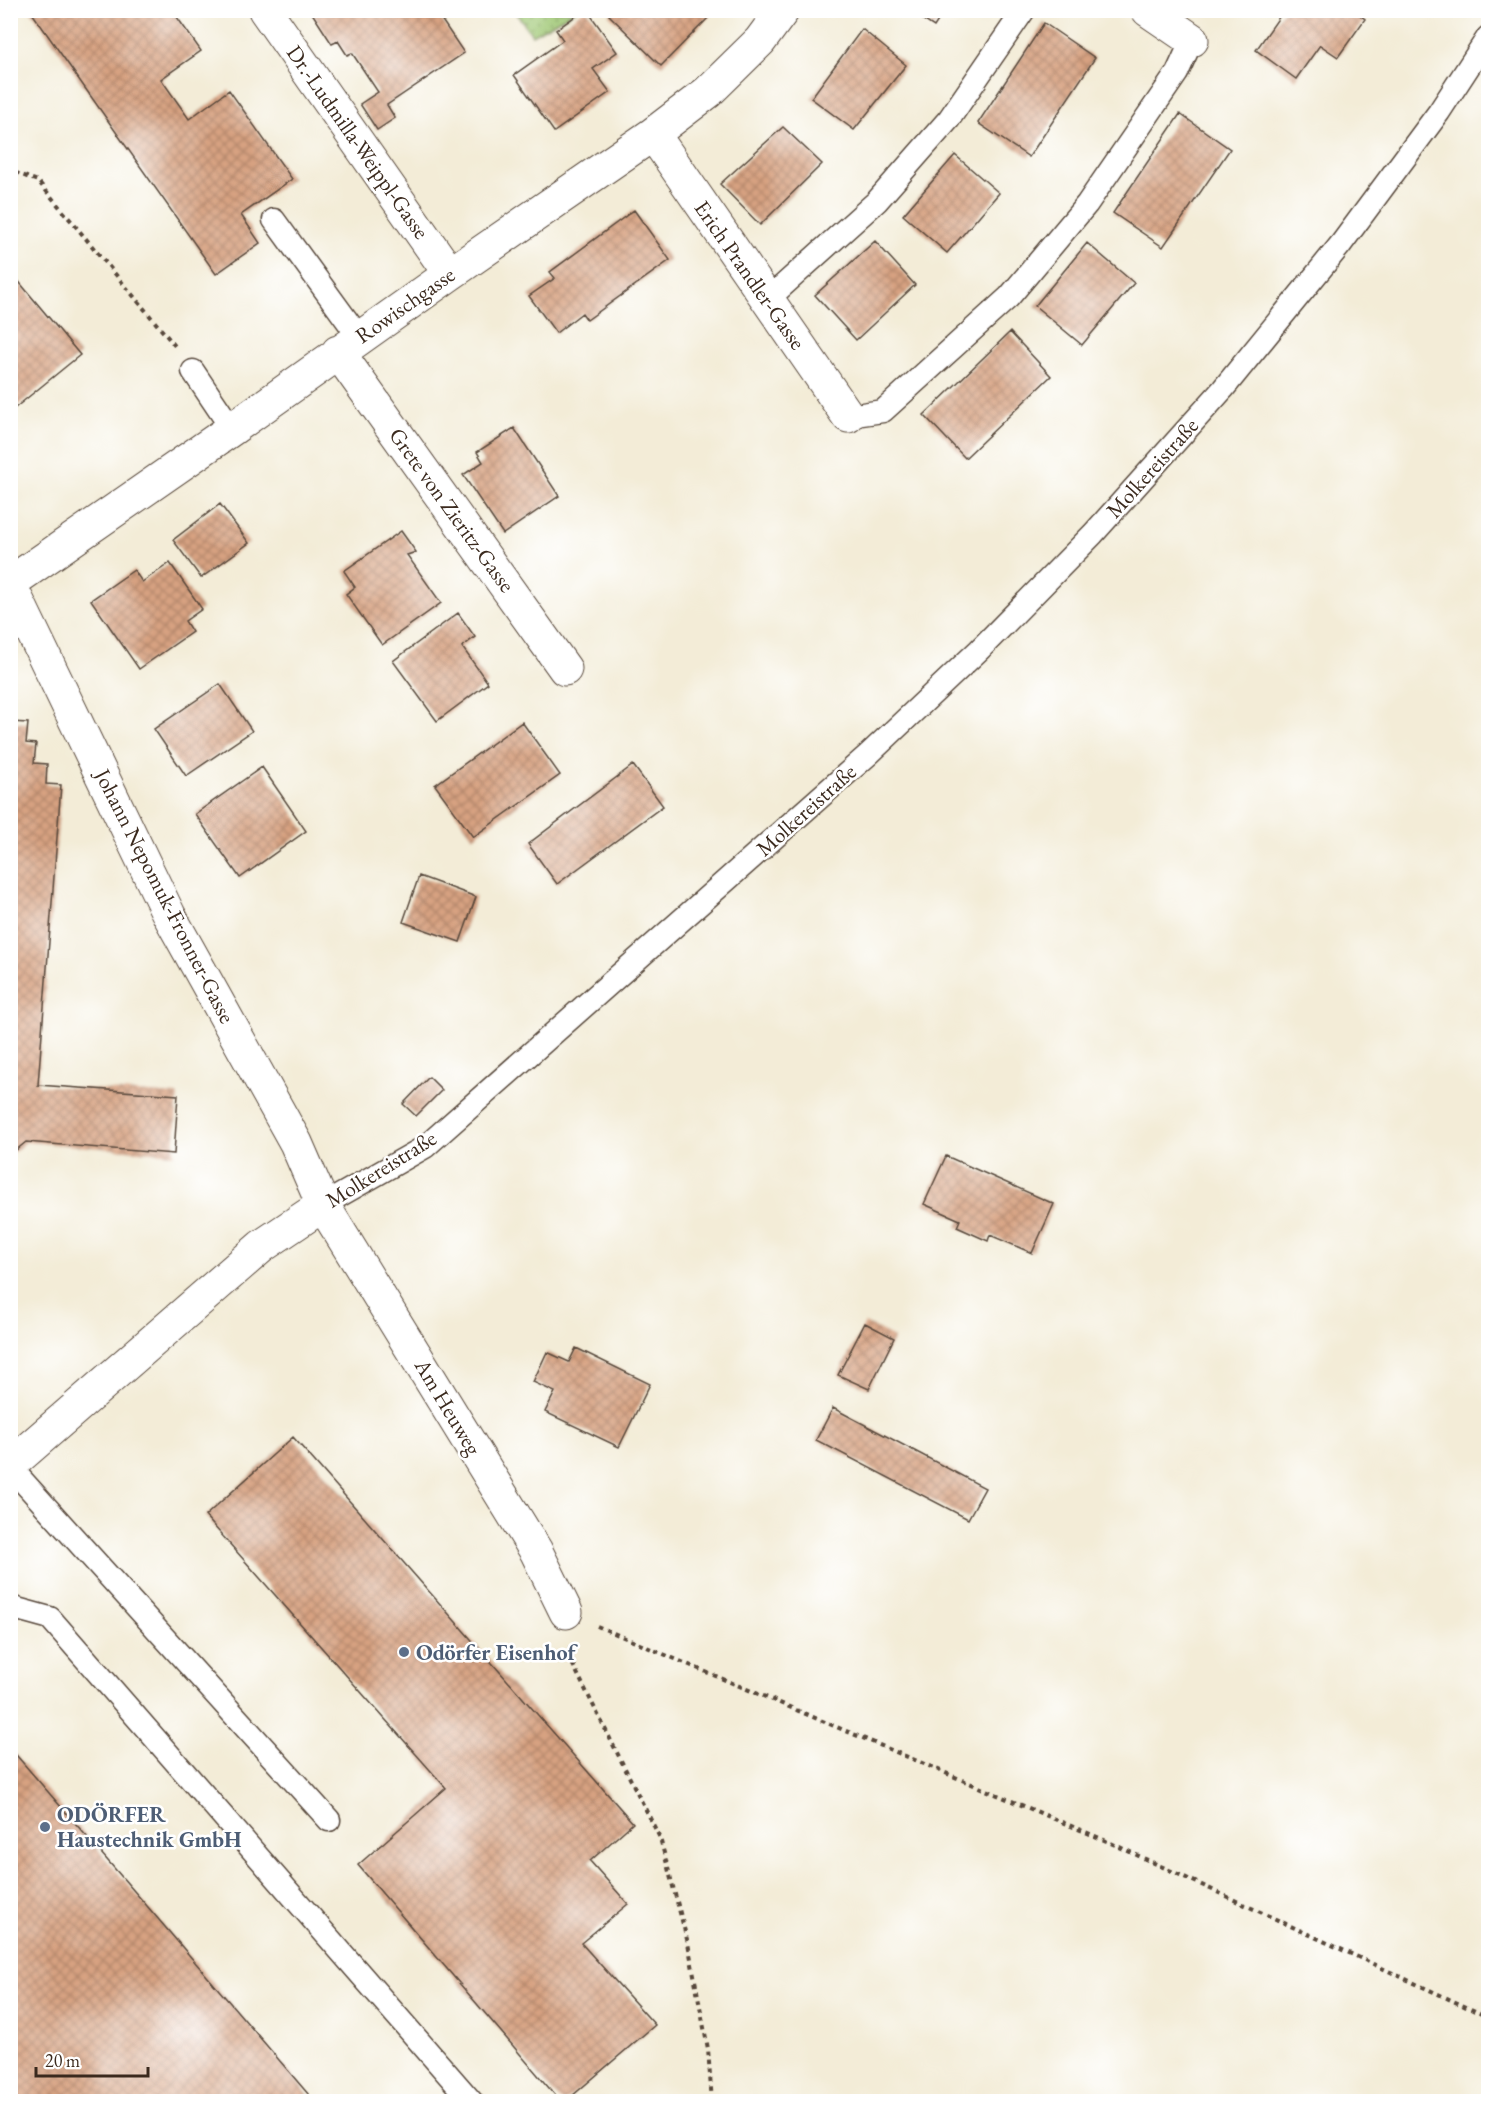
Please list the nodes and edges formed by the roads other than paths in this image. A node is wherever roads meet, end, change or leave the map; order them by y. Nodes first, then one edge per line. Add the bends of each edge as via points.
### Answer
1 (265, 10) edge
2 (783, 10) edge
3 (1024, 10) edge
4 (1148, 10) edge
5 (1488, 37) edge
6 (1192, 40) joint
7 (653, 134) junction
8 (274, 220) dead end
9 (450, 274) junction
10 (767, 300) junction
11 (349, 345) junction
12 (193, 371) road end
13 (848, 416) joint
14 (232, 429) junction
15 (10, 584) edge
16 (565, 669) dead end
17 (323, 1205) junction
18 (10, 1466) edge
19 (10, 1607) edge
20 (566, 1612) road end
21 (329, 1820) dead end
22 (472, 2102) edge

1 - 9 street, Dr.-Ludmilla-Weippl-Gasse
2 - 7 street, Rowischgasse via 760,42 708,92
3 - 10 lane via 949,119 884,193
4 - 6 street
5 - 17 lane, Molkereistraße via 1341,244 1223,389 1093,534 979,650 869,754 425,1147
6 - 13 lane via 1177,73 1087,204 1009,297 883,411
7 - 9 street, Rowischgasse
7 - 10 street, Erich Prandler-Gasse
8 - 11 lane
9 - 11 street, Rowischgasse
10 - 13 street, Erich Prandler-Gasse
11 - 14 street, Rowischgasse
11 - 16 street, Grete von Zieritz-Gasse
12 - 14 lane
14 - 15 street, Rowischgasse
15 - 17 street, Johann Nepomuk-Fronner-Gasse via 169,915 296,1143
17 - 18 street, Molkereistraße via 262,1246
17 - 20 street, Am Heuweg via 536,1551
18 - 21 lane
19 - 22 lane via 50,1618

